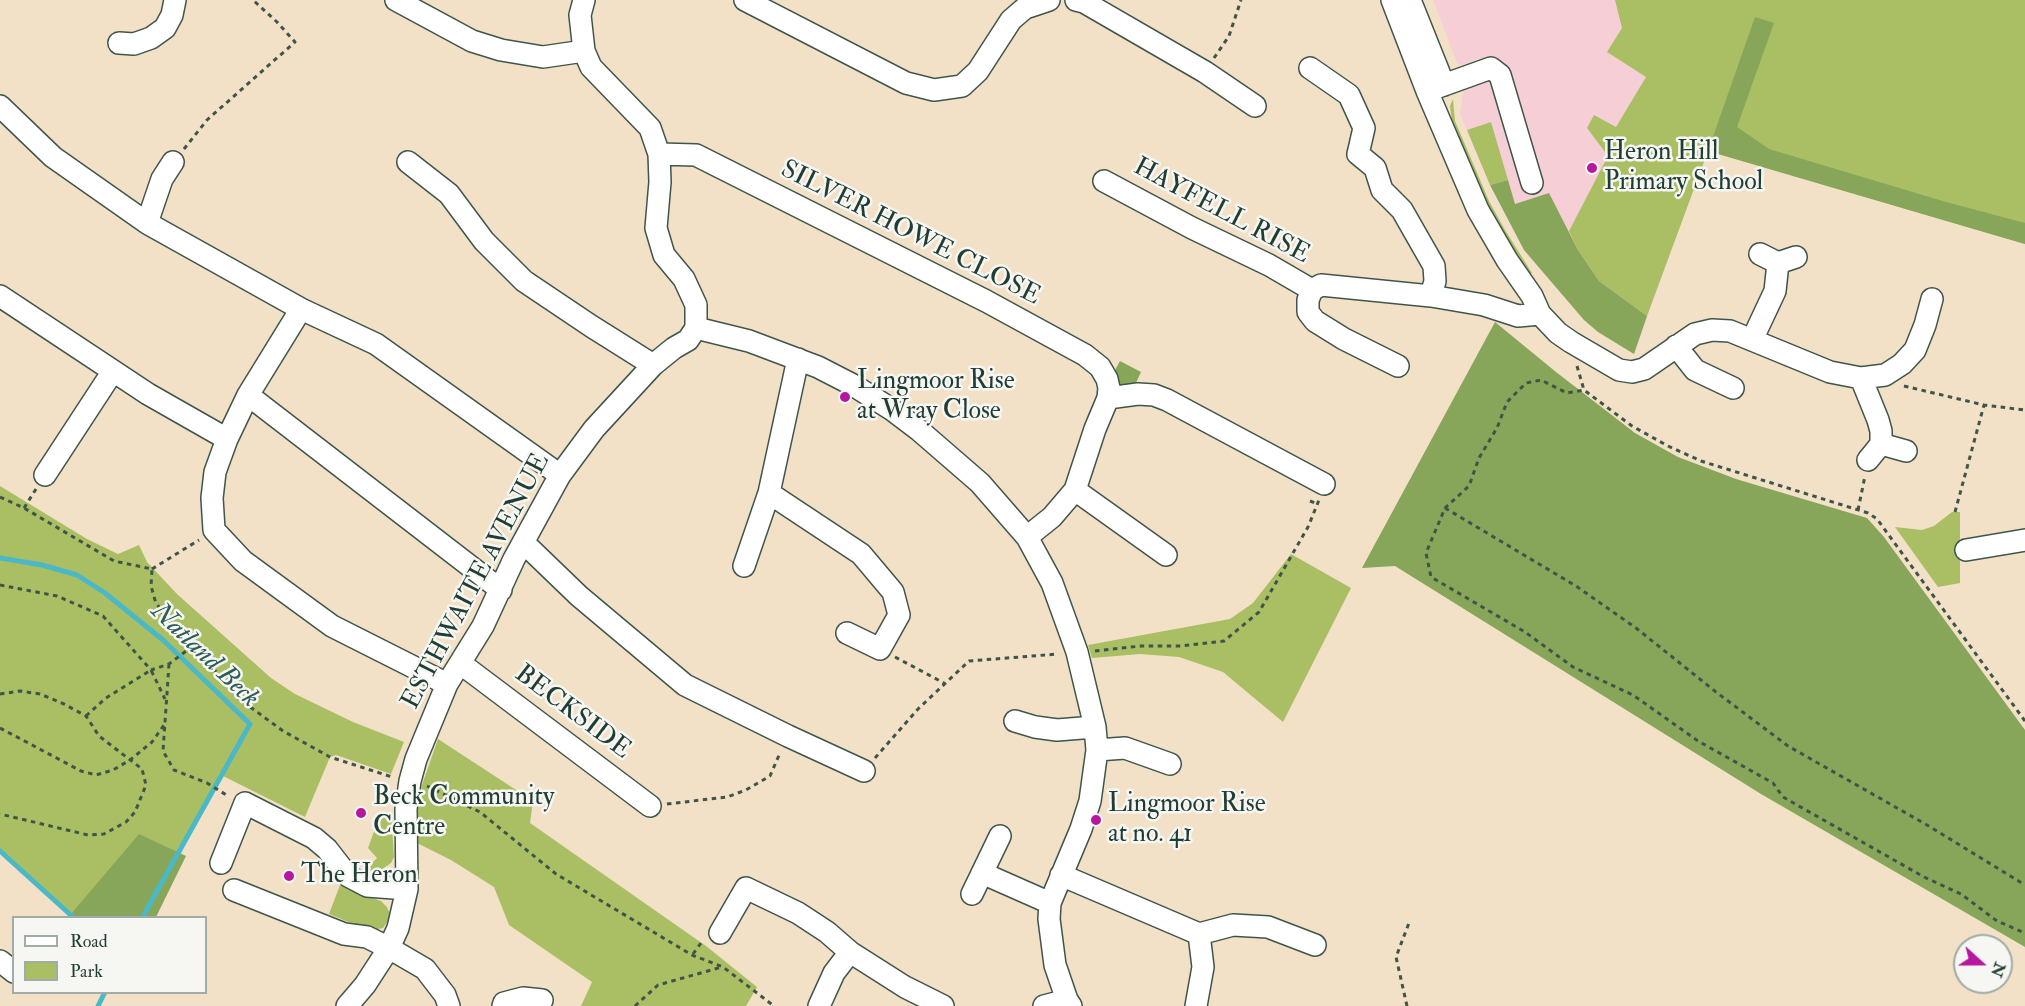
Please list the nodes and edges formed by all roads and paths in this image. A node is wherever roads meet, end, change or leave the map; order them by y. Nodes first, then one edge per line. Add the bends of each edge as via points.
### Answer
1 (175, 0) edge
2 (253, 0) edge
3 (396, 0) edge
4 (584, 0) edge
5 (744, 0) edge
6 (1048, 0) edge
7 (1076, 0) edge
8 (1241, 0) edge
9 (1392, 0) edge
10 (1410, 0) edge
11 (119, 43) dead end
12 (584, 51) junction
13 (1310, 68) dead end
14 (1205, 72) junction
15 (1436, 88) junction
16 (0, 106) edge
17 (1255, 106) dead end
18 (660, 154) junction
19 (173, 162) joint
20 (408, 162) dead end
21 (1104, 181) dead end
22 (1532, 183) dead end
23 (147, 223) junction
24 (1778, 258) dead end
25 (1312, 290) junction
26 (1431, 296) junction
27 (1932, 299) dead end
28 (2, 301) edge
29 (301, 309) junction
30 (1540, 314) junction
31 (696, 328) junction
32 (1752, 340) junction
33 (1676, 346) junction
34 (798, 358) junction
35 (1575, 360) dead end
36 (653, 365) junction
37 (1398, 366) dead end
38 (113, 371) junction
39 (1885, 375) junction
40 (1861, 378) junction
41 (1733, 388) dead end
42 (1584, 390) junction
43 (248, 395) junction
44 (1108, 398) junction
45 (1984, 405) junction
46 (2025, 410) edge
47 (227, 439) junction
48 (1906, 451) dead end
49 (1875, 452) junction
50 (45, 475) dead end
51 (560, 475) junction
52 (1324, 484) dead end
53 (1075, 490) junction
54 (769, 493) junction
55 (0, 497) edge
56 (1310, 501) dead end
57 (1444, 508) junction
58 (1858, 510) junction
59 (1955, 512) dead end
60 (214, 530) junction
61 (1028, 537) junction
62 (2025, 540) edge
63 (524, 543) junction
64 (1966, 550) dead end
65 (1166, 555) dead end
66 (744, 566) dead end
67 (152, 569) junction
68 (0, 585) edge
69 (501, 590) junction
70 (848, 633) dead end
71 (194, 645) junction
72 (1090, 652) dead end
73 (1068, 653) dead end
74 (460, 663) junction
75 (169, 664) junction
76 (910, 665) dead end
77 (151, 670) junction
78 (944, 683) junction
79 (447, 684) junction
80 (0, 694) edge
81 (166, 700) junction
82 (86, 716) junction
83 (1016, 721) dead end
84 (2025, 721) edge
85 (164, 725) junction
86 (1095, 727) junction
87 (0, 728) edge
88 (788, 736) junction
89 (1097, 750) junction
90 (130, 760) junction
91 (1170, 764) dead end
92 (864, 771) joint
93 (410, 781) junction
94 (224, 794) dead end
95 (650, 806) joint
96 (0, 814) edge
97 (1000, 836) dead end
98 (221, 864) dead end
99 (982, 873) junction
100 (1061, 874) junction
101 (2025, 885) edge
102 (407, 889) junction
103 (234, 890) dead end
104 (972, 894) dead end
105 (1050, 903) junction
106 (1410, 922) dead end
107 (720, 933) dead end
108 (2025, 933) edge
109 (1199, 934) junction
110 (1315, 945) dead end
111 (389, 948) junction
112 (850, 952) junction
113 (723, 967) junction
114 (542, 1000) dead end
115 (442, 1002) edge
116 (1069, 1003) edge
117 (347, 1006) edge
118 (503, 1006) edge
119 (635, 1006) edge
120 (774, 1006) edge
121 (819, 1006) edge
122 (943, 1006) edge
123 (1044, 1006) edge
124 (1196, 1006) edge
125 (1407, 1006) edge

1 - 11 street via 165,28 134,44
2 - 19 path via 295,42 207,120
3 - 12 street via 472,41 501,50 543,57
4 - 12 street via 580,15
5 - 6 street via 906,83 934,90 962,86 978,72 1011,20 1025,8
7 - 14 street
8 - 14 path via 1228,36
9 - 15 street
10 - 15 street
12 - 18 street via 591,67 650,128
13 - 26 street via 1349,95 1364,128 1358,154 1375,168 1382,190 1402,210 1434,266
14 - 17 street
15 - 22 street via 1491,68 1500,75
15 - 30 street via 1478,210
16 - 23 street via 53,157
18 - 31 street via 656,228 664,255 684,279 696,305
18 - 44 street, SILVER HOWE CLOSE via 696,155 986,301 1085,355 1107,379
19 - 23 street via 162,178
20 - 36 street via 449,194 484,241 524,281
21 - 25 street, HAYFELL RISE
23 - 29 street
24 - 32 street via 1775,291
25 - 26 street, HAYFELL RISE via 1321,285
25 - 37 street, HAYFELL RISE via 1308,312 1315,321
26 - 30 street, HAYFELL RISE via 1518,315
27 - 39 street via 1916,350
28 - 38 street
29 - 43 street
29 - 51 street via 376,344
30 - 33 street via 1558,333 1619,370 1644,369
31 - 34 street
31 - 36 street, ESTHWAITE AVENUE via 688,340
32 - 33 street via 1730,331 1712,330 1695,334
32 - 40 street via 1830,372
33 - 41 street via 1695,370
34 - 54 street
34 - 61 street via 853,385 920,431 980,483
35 - 42 path
36 - 51 street, ESTHWAITE AVENUE via 594,429
38 - 47 street
38 - 50 street
39 - 40 street
39 - 45 path via 1895,384
40 - 49 street via 1881,431
42 - 57 path via 1567,393 1541,380 1526,383 1508,402 1469,486
42 - 58 path via 1632,426 1701,461
43 - 47 street
43 - 69 street
44 - 52 street via 1154,395
44 - 53 street
45 - 46 path
45 - 59 path
47 - 60 street via 215,472
48 - 49 street
49 - 58 path
51 - 63 street, ESTHWAITE AVENUE
53 - 61 street
53 - 65 street
54 - 66 street
54 - 70 street via 861,554 893,592 899,615 880,649
55 - 67 path via 114,561
56 - 72 path via 1318,504 1308,527 1259,612 1224,641
57 - 101 path via 1584,592 1788,746
57 - 108 path via 1426,553 1431,577 1525,632 1573,668 1633,695 1698,741 1773,783 1783,797 1960,894 1997,921
58 - 84 path via 1876,519
60 - 67 path
60 - 79 street via 243,561 332,626
61 - 86 street via 1052,583 1077,652
62 - 64 street
63 - 69 street, ESTHWAITE AVENUE
63 - 88 street via 579,596 685,685
67 - 71 path via 153,593 163,615
68 - 77 path via 57,596 103,616
69 - 74 street, ESTHWAITE AVENUE
71 - 75 path
71 - 93 path via 238,698 283,731 330,757
73 - 78 path via 969,661
74 - 79 street, ESTHWAITE AVENUE
74 - 95 street, BECKSIDE
75 - 77 path
75 - 81 path
76 - 78 path
77 - 81 path
77 - 82 path via 106,698
78 - 92 path
79 - 93 street, ESTHWAITE AVENUE
80 - 82 path via 40,694
81 - 85 path
82 - 90 path via 99,736
83 - 86 street via 1057,730
85 - 90 path via 152,742
85 - 94 path via 163,751 174,770
86 - 89 street
87 - 90 path via 81,771 96,775
88 - 92 street
88 - 95 path via 770,776 746,790
89 - 91 street via 1125,748
89 - 100 street via 1090,801
90 - 96 path via 142,769 146,785 135,812 114,830 88,835
93 - 102 street, ESTHWAITE AVENUE via 405,818
93 - 113 path via 480,812 556,874 692,955
97 - 99 street
98 - 102 street via 245,803 314,838 348,876 367,885
99 - 104 street
99 - 105 street
100 - 105 street
100 - 109 street
102 - 111 street, ESTHWAITE AVENUE
103 - 111 street
105 - 116 street via 1055,965
106 - 125 path via 1396,957
107 - 112 street via 746,888 798,912
109 - 110 street via 1233,925 1268,927
109 - 124 street via 1203,967
111 - 115 street via 425,969
111 - 117 street, ESTHWAITE AVENUE
112 - 121 street via 834,973
112 - 122 street
113 - 119 path via 658,985
113 - 120 path
114 - 118 street via 523,998
116 - 123 street

